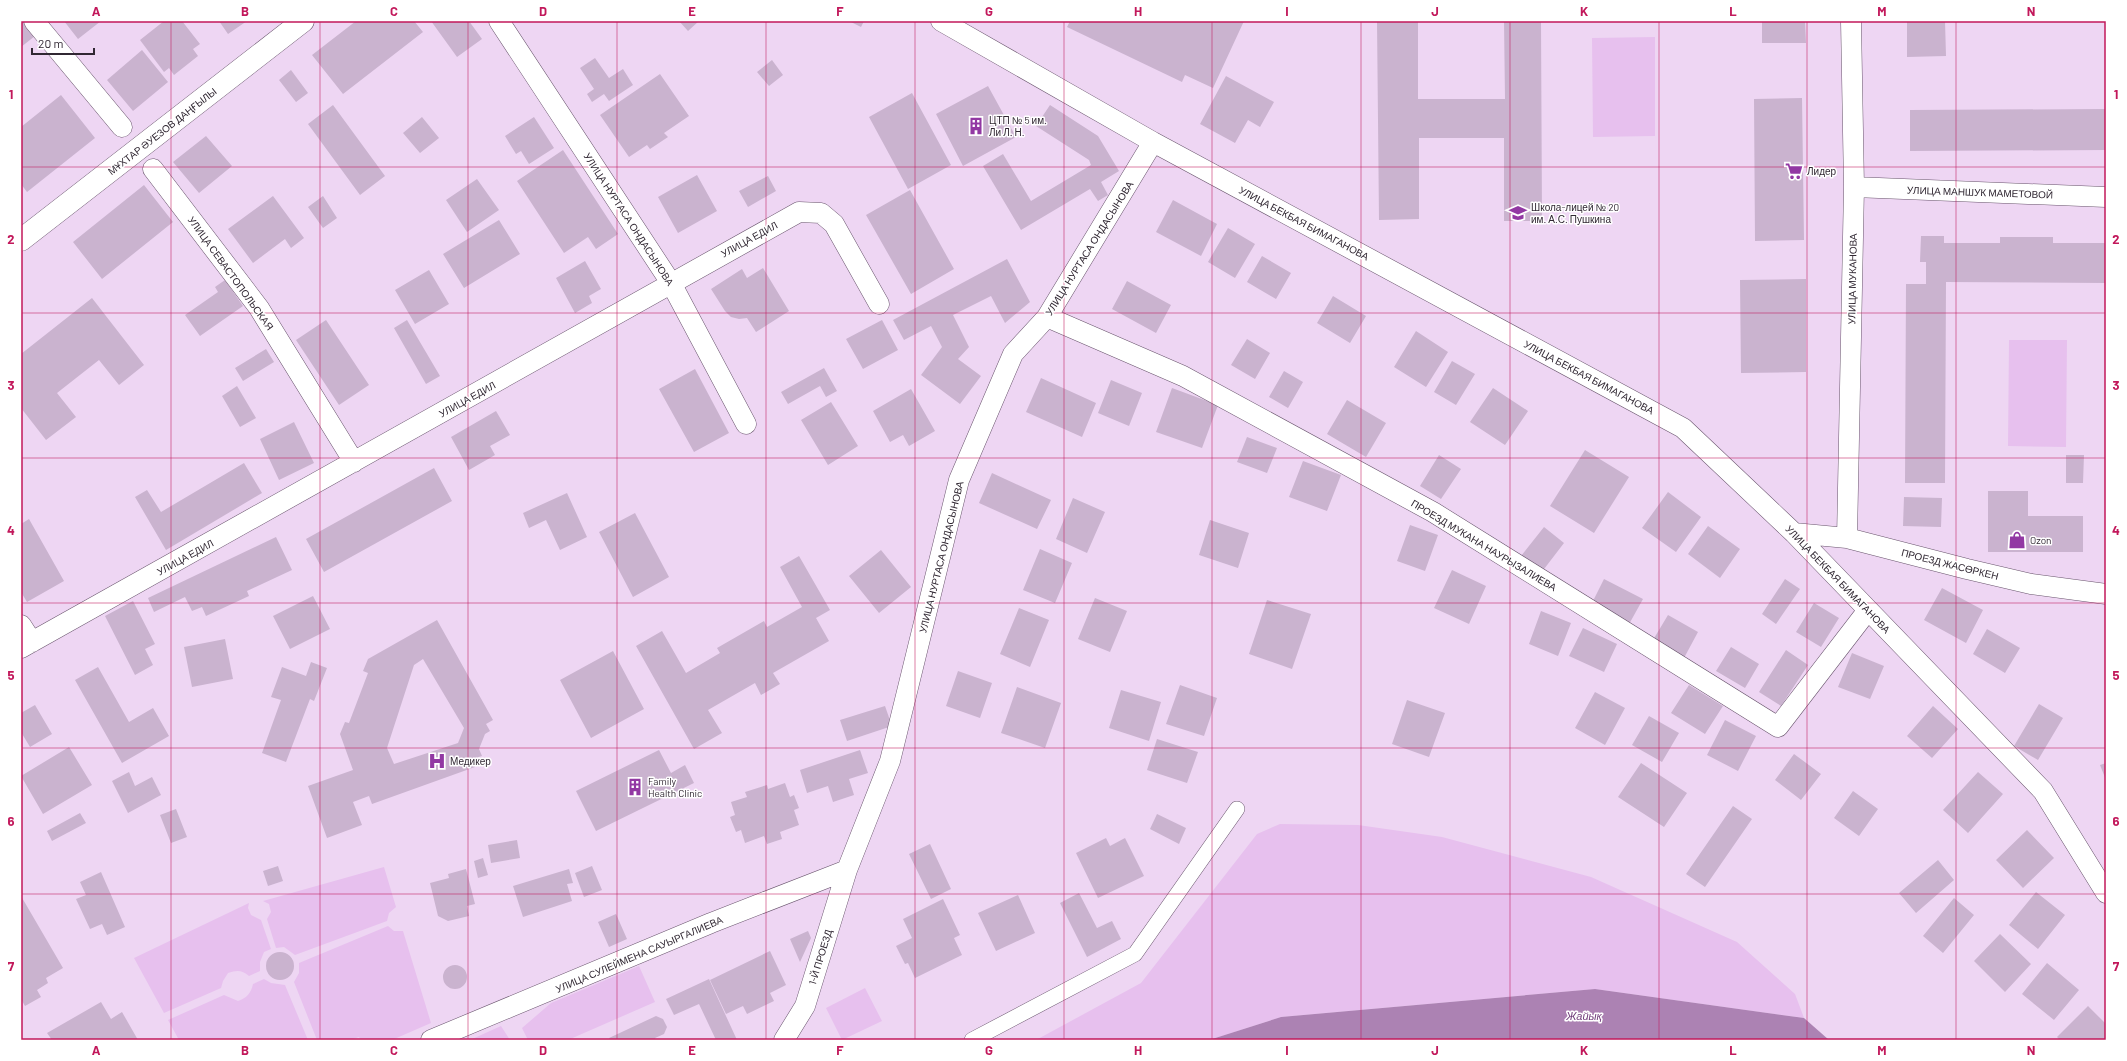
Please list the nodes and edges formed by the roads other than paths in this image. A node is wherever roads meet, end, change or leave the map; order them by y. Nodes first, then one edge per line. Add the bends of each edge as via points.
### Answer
1 (34, 21) edge
2 (303, 21) edge
3 (499, 21) edge
4 (941, 21) edge
5 (1851, 21) edge
6 (122, 127) dead end
7 (1152, 142) junction
8 (153, 169) dead end
9 (1854, 188) junction
10 (2106, 197) edge
11 (21, 240) edge
12 (671, 283) junction
13 (879, 304) dead end
14 (1047, 317) junction
15 (746, 424) dead end
16 (354, 462) junction
17 (1794, 533) junction
18 (1846, 538) junction
19 (2106, 594) edge
20 (1868, 610) junction
21 (21, 625) edge
22 (27, 645) edge
23 (1237, 809) dead end
24 (847, 870) junction
25 (2106, 893) edge
26 (431, 1040) edge
27 (784, 1040) edge
28 (972, 1040) edge

1 - 6 street
2 - 11 main road, МҰХТАР ӘУЕЗОВ ДАҢҒЫЛЫ
3 - 12 street, УЛИЦА НУРТАСА ОНДАСЫНОВА
4 - 7 street, УЛИЦА БЕКБАЯ БИМАГАНОВА
5 - 9 street, УЛИЦА МУКАНОВА
7 - 14 street, УЛИЦА НУРТАСА ОНДАСЫНОВА
7 - 17 street, УЛИЦА БЕКБАЯ БИМАГАНОВА via 1683,428
8 - 16 street, УЛИЦА СЕВАСТОПОЛЬСКАЯ via 259,308
9 - 10 street, УЛИЦА МАНШУК МАМЕТОВОЙ
9 - 18 street, УЛИЦА МУКАНОВА
12 - 13 street, УЛИЦА ЕДИЛ via 799,212 821,213 834,224
12 - 15 street, УЛИЦА НУРТАСА ОНДАСЫНОВА
12 - 16 street, УЛИЦА ЕДИЛ
14 - 20 street, ПРОЕЗД МУКАНА НАУРЫЗАЛИЕВА via 1183,376 1433,512 1778,727
14 - 24 street, УЛИЦА НУРТАСА ОНДАСЫНОВА via 1013,354 959,480 890,761
16 - 22 street, УЛИЦА ЕДИЛ
17 - 18 street, ПРОЕЗД ЖАСӨРКЕН
17 - 20 street, УЛИЦА БЕКБАЯ БИМАГАНОВА
18 - 19 street, ПРОЕЗД ЖАСӨРКЕН via 2031,584
20 - 25 street, УЛИЦА БЕКБАЯ БИМАГАНОВА via 2043,791
21 - 22 street
23 - 28 street via 1135,954
24 - 26 street, УЛИЦА СУЛЕЙМЕНА САУЫРГАЛИЕВА via 711,923
24 - 27 street, 1-Й ПРОЕЗД via 806,1006

